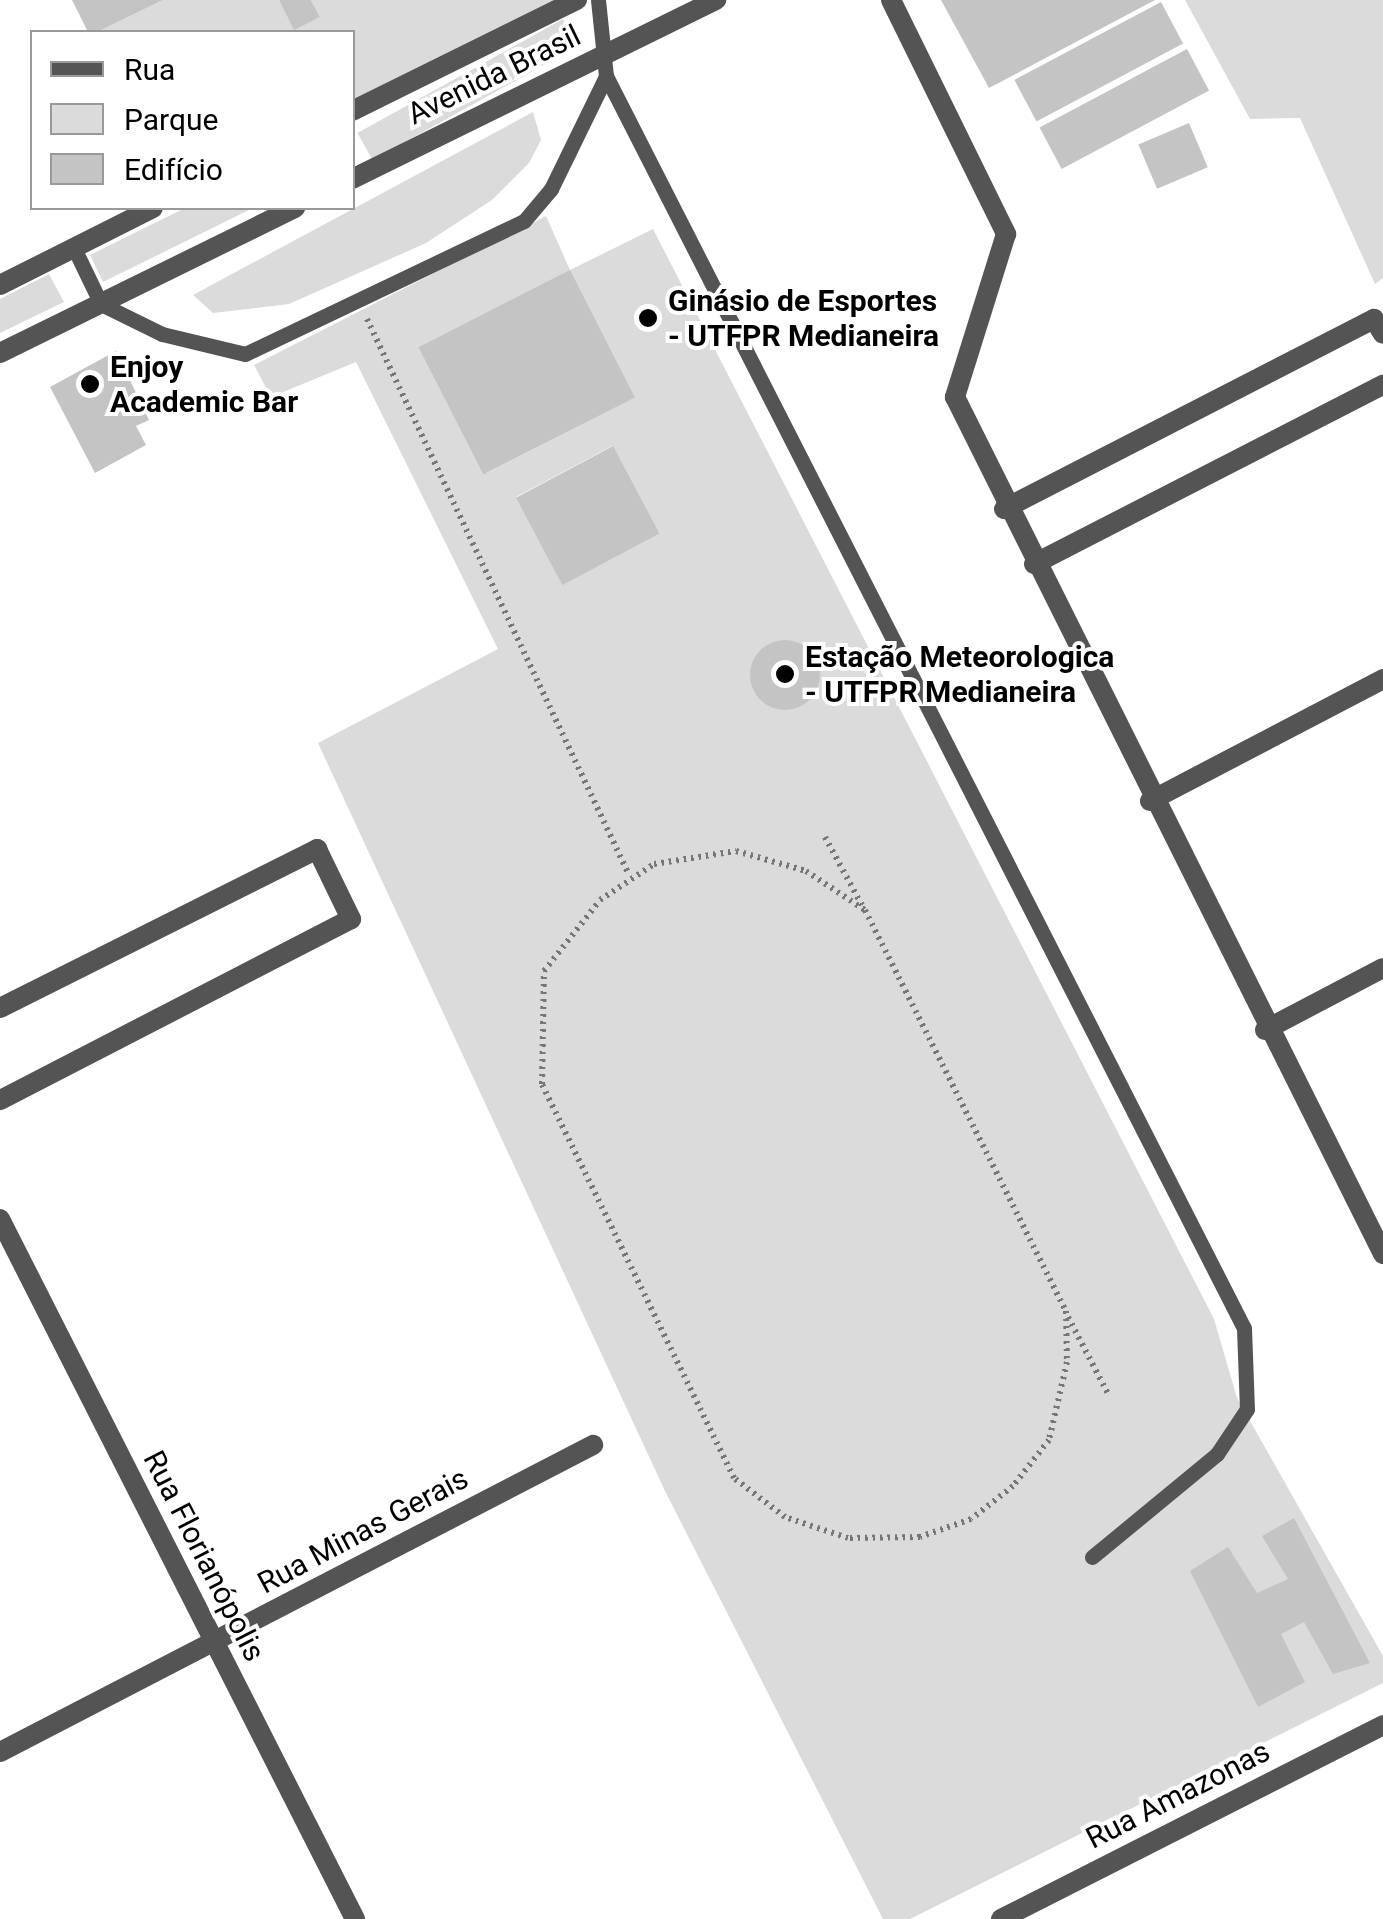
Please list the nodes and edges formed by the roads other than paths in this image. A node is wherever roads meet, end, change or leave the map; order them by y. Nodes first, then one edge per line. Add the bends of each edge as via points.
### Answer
1 (577, 0) edge
2 (598, 0) edge
3 (716, 0) edge
4 (891, 0) edge
5 (608, 52) junction
6 (606, 76) junction
7 (355, 110) edge
8 (355, 178) edge
9 (149, 210) edge
10 (292, 210) edge
11 (74, 248) junction
12 (0, 285) edge
13 (102, 304) junction
14 (1383, 334) edge
15 (0, 353) edge
16 (1383, 385) edge
17 (1004, 509) junction
18 (1034, 564) junction
19 (1383, 679) edge
20 (1150, 801) junction
21 (1383, 968) edge
22 (0, 1008) edge
23 (1265, 1030) junction
24 (0, 1100) edge
25 (0, 1219) edge
26 (1383, 1254) edge
27 (593, 1445) dead end
28 (1092, 1556) dead end
29 (214, 1642) junction
30 (1383, 1725) edge
31 (0, 1752) edge
32 (1025, 1914) edge
33 (356, 1919) edge
34 (1001, 1919) edge

1 - 7 street, Avenida Brasil
2 - 5 lane
3 - 5 street, Avenida Brasil
4 - 17 street via 1006,234 955,397
5 - 6 lane
5 - 8 street, Avenida Brasil
6 - 13 lane via 551,189 524,221 245,354 162,334
6 - 28 lane via 1244,1328 1248,1409 1217,1454
9 - 11 street
10 - 13 street
11 - 12 street
11 - 13 lane
13 - 15 street
14 - 17 street via 1374,319
16 - 18 street
17 - 18 street
18 - 20 street
19 - 20 street
20 - 23 street
21 - 23 street
22 - 24 street via 317,849 351,919
23 - 26 street
25 - 29 street, Rua Florianópolis
27 - 29 street, Rua Minas Gerais
29 - 31 street, Rua Minas Gerais
29 - 33 street, Rua Florianópolis
30 - 32 street, Rua Amazonas
32 - 34 street, Rua Amazonas

